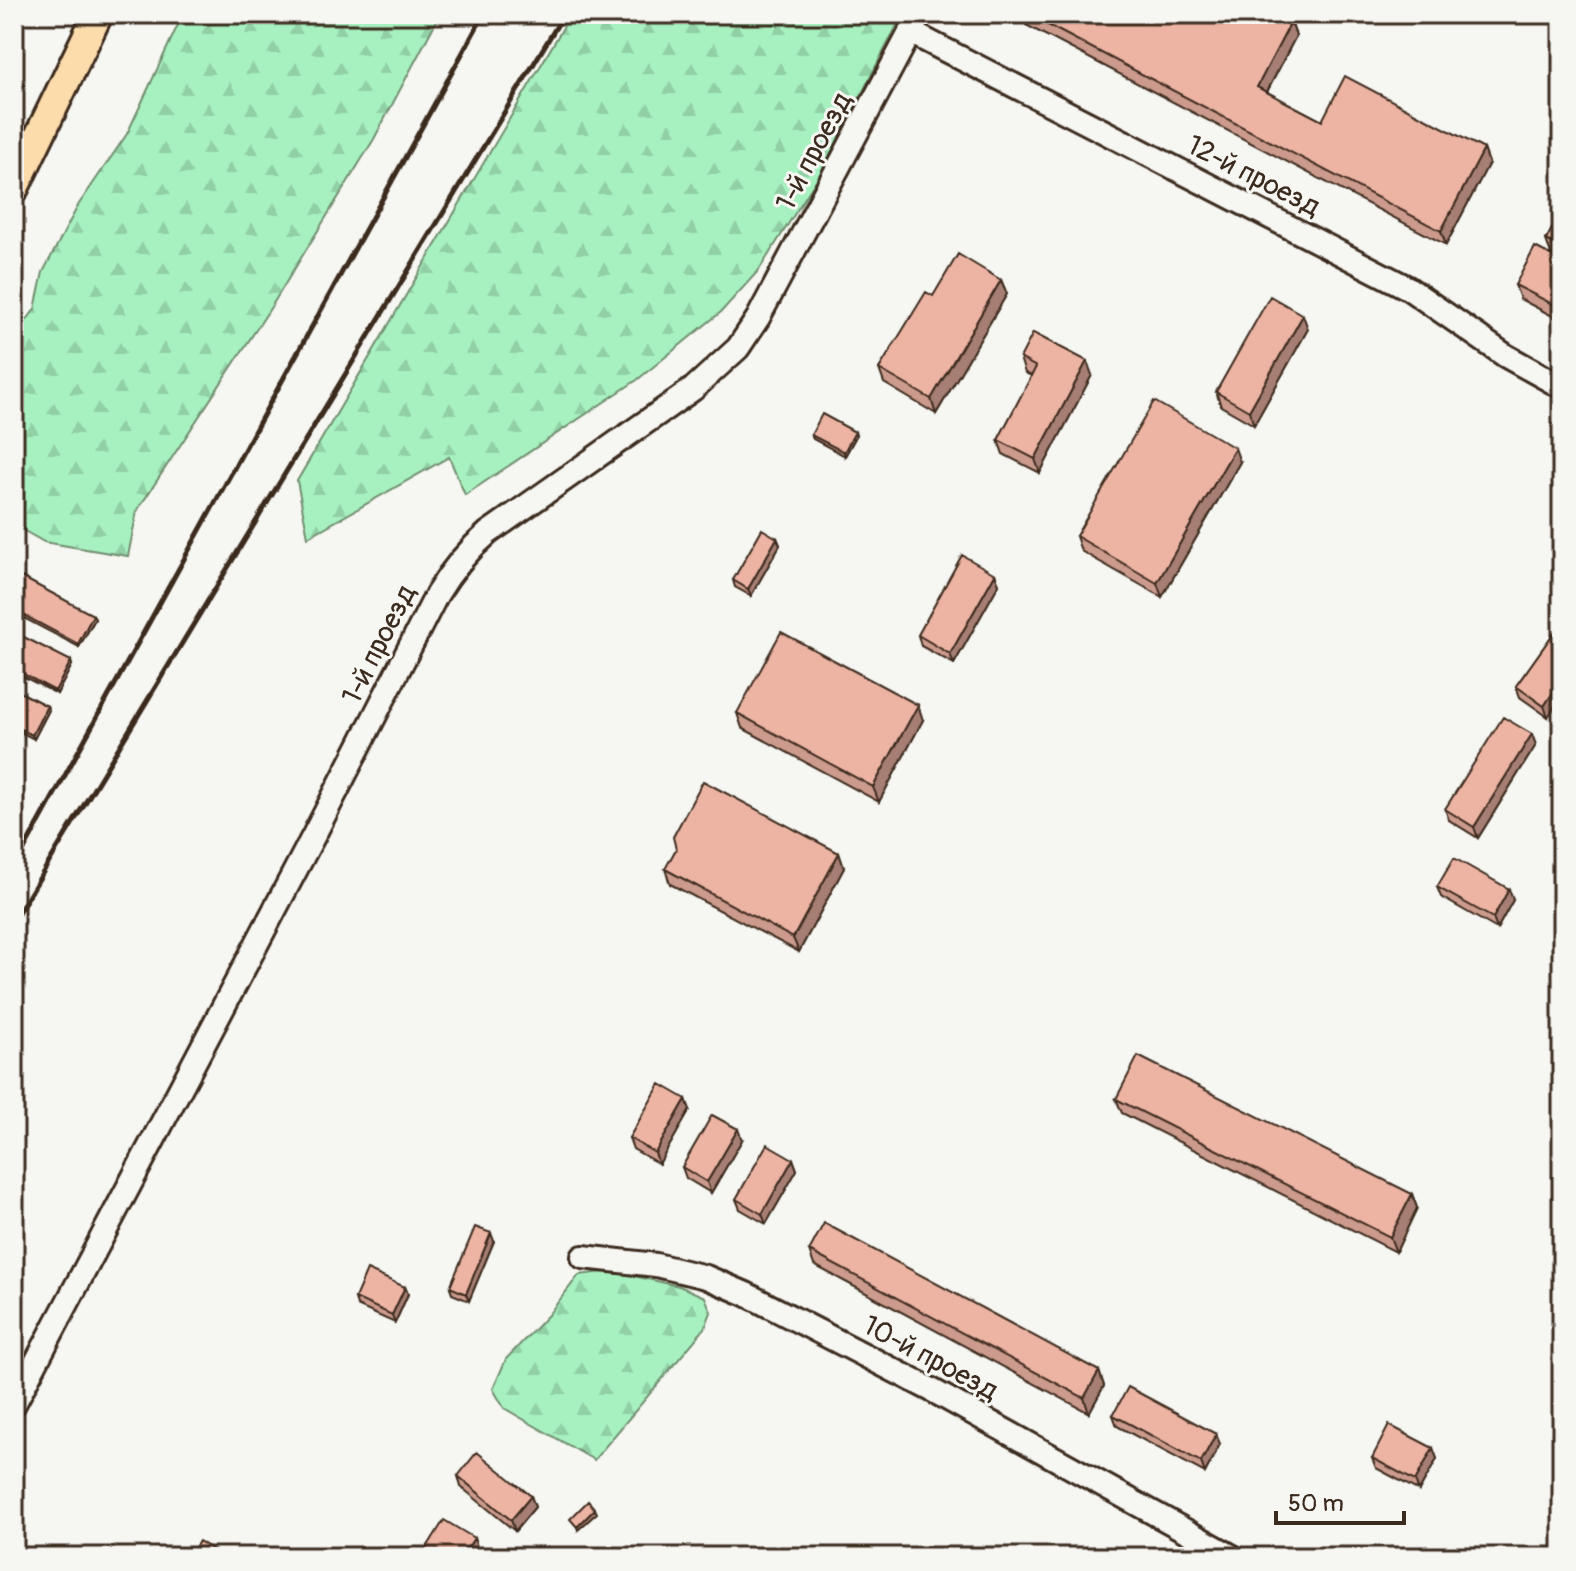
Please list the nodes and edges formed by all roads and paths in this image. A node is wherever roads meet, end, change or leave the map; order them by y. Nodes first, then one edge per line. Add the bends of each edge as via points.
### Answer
1 (98, 14) edge
2 (915, 23) edge
3 (14, 188) edge
4 (1562, 387) edge
5 (583, 1257) dead end
6 (14, 1404) edge
7 (1233, 1557) edge

1 - 3 main road
2 - 4 street, 12-й проезд via 1408,288 1506,356
2 - 6 street, 1-й проезд via 738,348 666,410 488,533 451,572
5 - 7 street, 10-й проезд via 656,1265 746,1294

